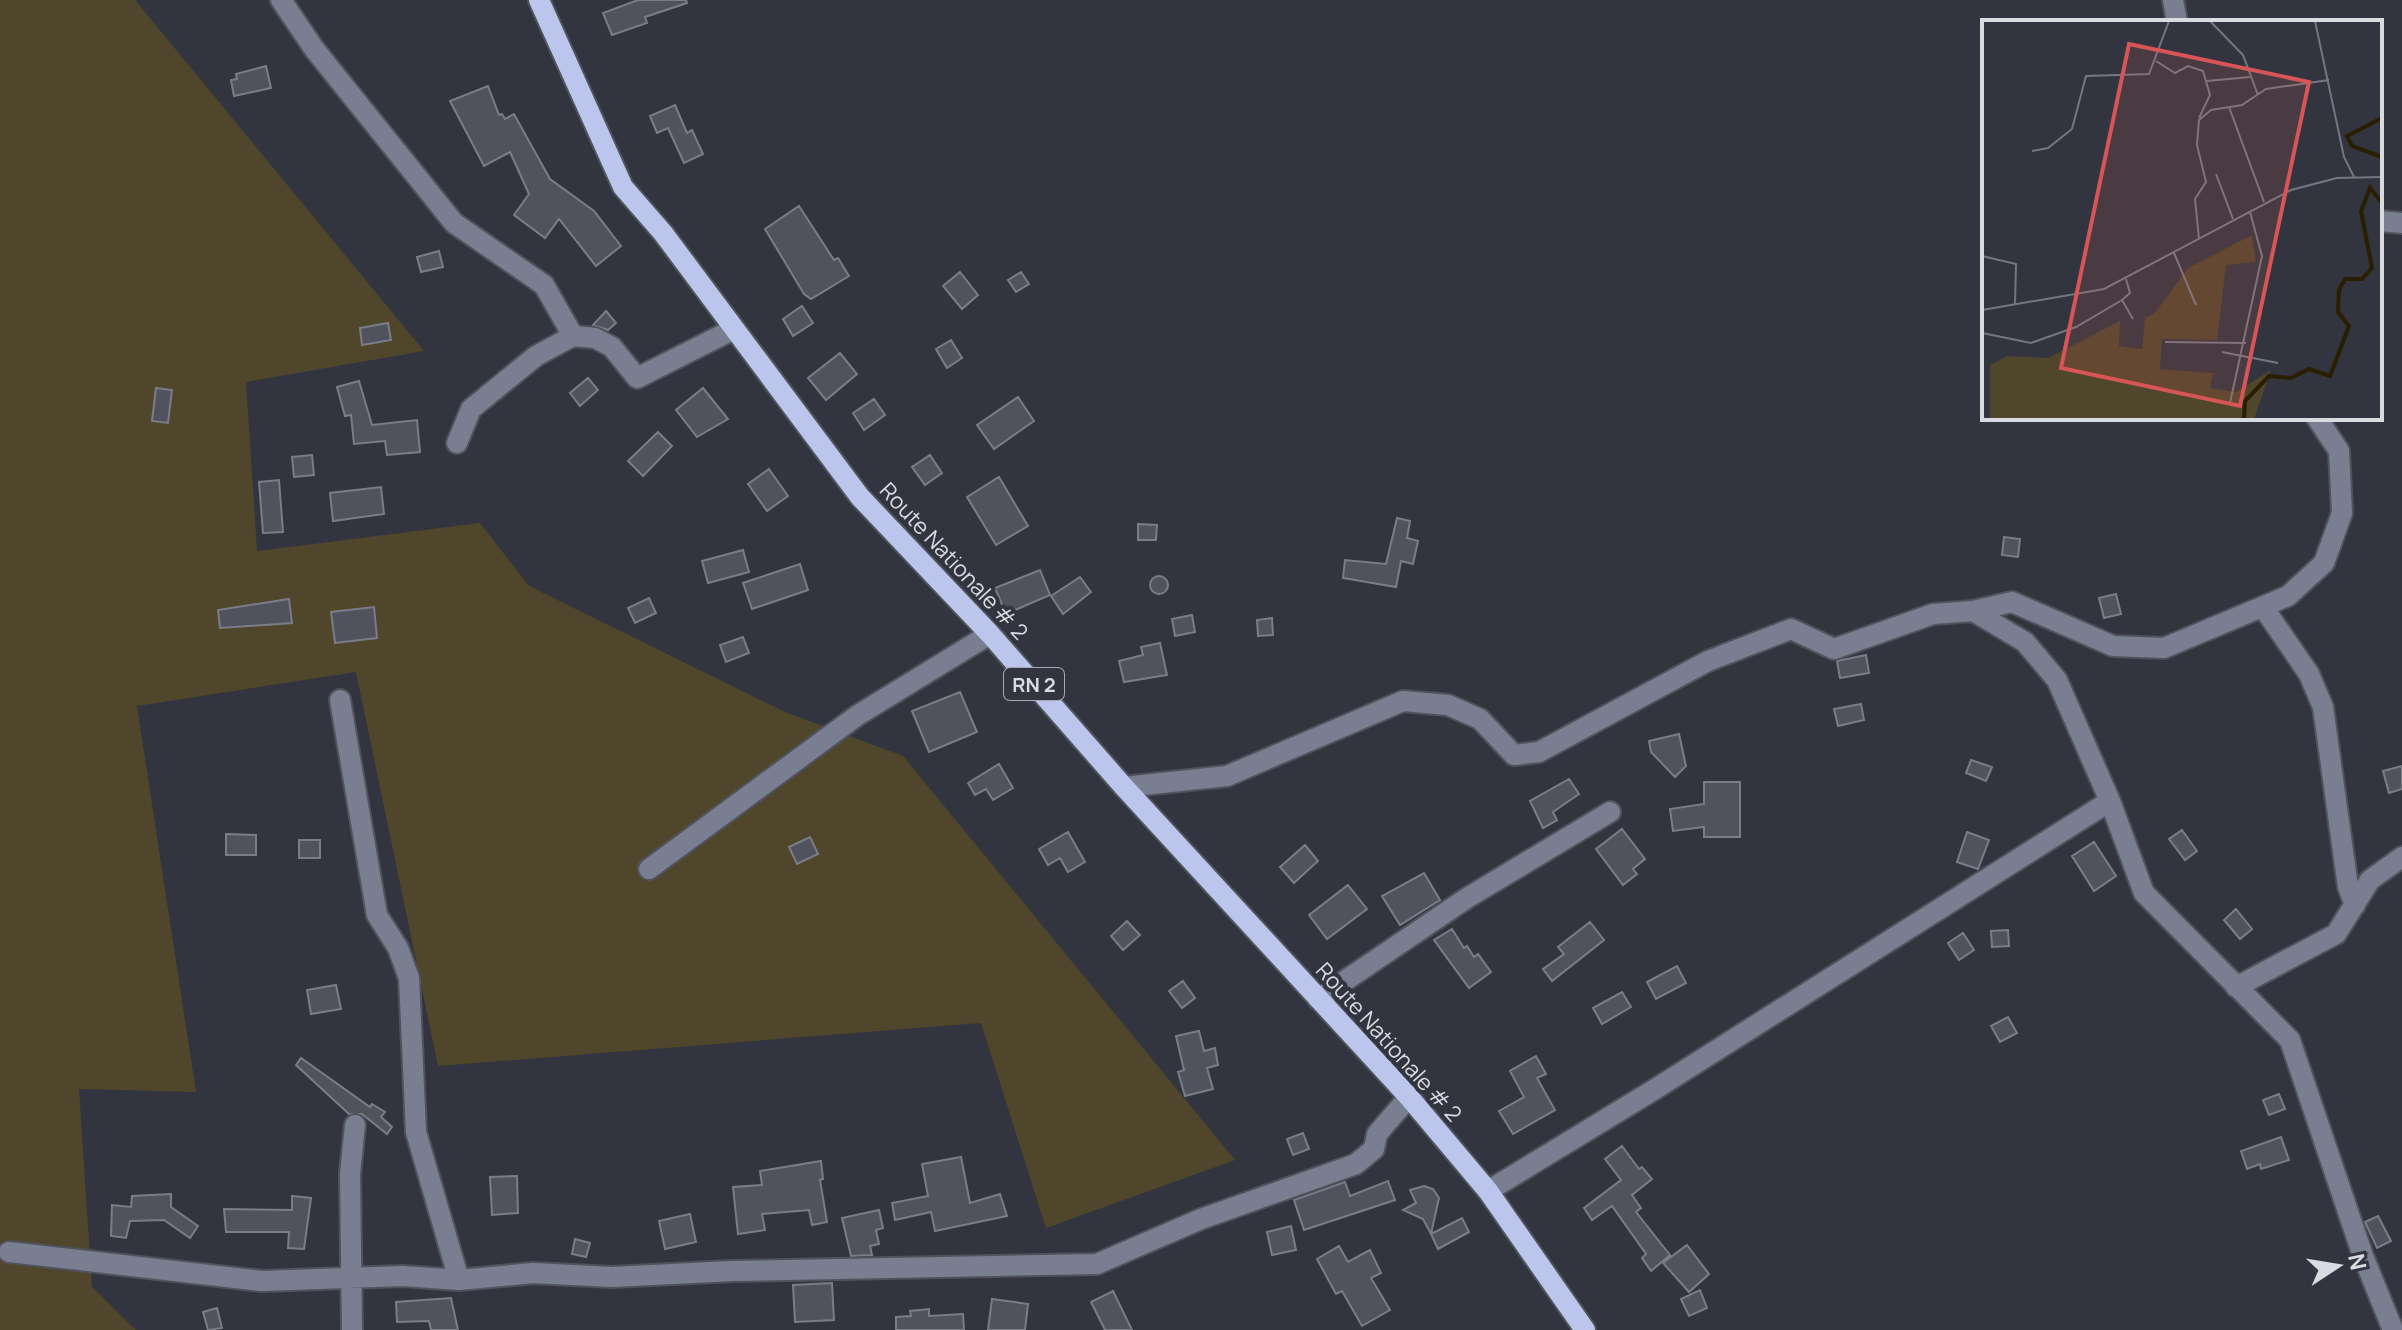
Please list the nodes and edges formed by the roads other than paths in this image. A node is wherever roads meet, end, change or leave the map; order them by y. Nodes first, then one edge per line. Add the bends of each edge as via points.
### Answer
1 (281, 0) edge
2 (539, 0) edge
3 (2173, 0) edge
4 (2177, 20) edge
5 (2382, 221) edge
6 (2402, 223) edge
7 (732, 330) junction
8 (573, 336) junction
9 (2318, 420) edge
10 (457, 443) dead end
11 (2263, 607) junction
12 (1973, 611) junction
13 (990, 634) junction
14 (340, 700) dead end
15 (1124, 787) junction
16 (2110, 801) junction
17 (1610, 812) dead end
18 (2402, 857) edge
19 (649, 869) dead end
20 (2355, 905) junction
21 (2236, 987) junction
22 (1318, 999) junction
23 (1409, 1097) junction
24 (355, 1125) dead end
25 (1488, 1191) junction
26 (9, 1252) dead end
27 (350, 1280) junction
28 (459, 1280) junction
29 (352, 1330) edge
30 (1585, 1330) edge
31 (2393, 1330) edge

1 - 8 street via 454,223 544,285
2 - 7 main road, Route Nationale # 2 / RN 2 via 623,187
3 - 4 street
5 - 6 street
7 - 8 street via 637,378 612,347 595,338
7 - 13 main road, Route Nationale # 2 / RN 2 via 860,497
8 - 10 street via 536,356 471,409
9 - 11 street via 2339,451 2342,513 2324,563 2288,596
11 - 12 street via 2164,648 2113,646 2012,602
11 - 20 street via 2309,674 2323,707 2348,887
12 - 15 street via 1933,614 1834,649 1791,629 1708,661 1539,752 1514,755 1480,719 1448,705 1403,701 1227,776
12 - 16 street via 2025,642 2057,680
13 - 15 main road, Route Nationale # 2 / RN 2
13 - 19 street via 858,715
14 - 28 street via 377,915 409,978 416,1132
15 - 22 main road, Route Nationale # 2 / RN 2
16 - 21 street via 2144,893
16 - 25 street
17 - 22 street via 1467,898
18 - 20 street via 2370,880
20 - 21 street via 2336,934
21 - 31 street via 2290,1040
22 - 23 main road, Route Nationale # 2 / RN 2
23 - 25 main road, Route Nationale # 2 / RN 2
23 - 28 street via 1377,1134 1374,1149 1356,1164 1201,1219 1097,1264 612,1277 533,1273
24 - 27 street
25 - 30 main road, Route Nationale # 2 / RN 2
26 - 27 street via 262,1281
27 - 28 street
27 - 29 street

